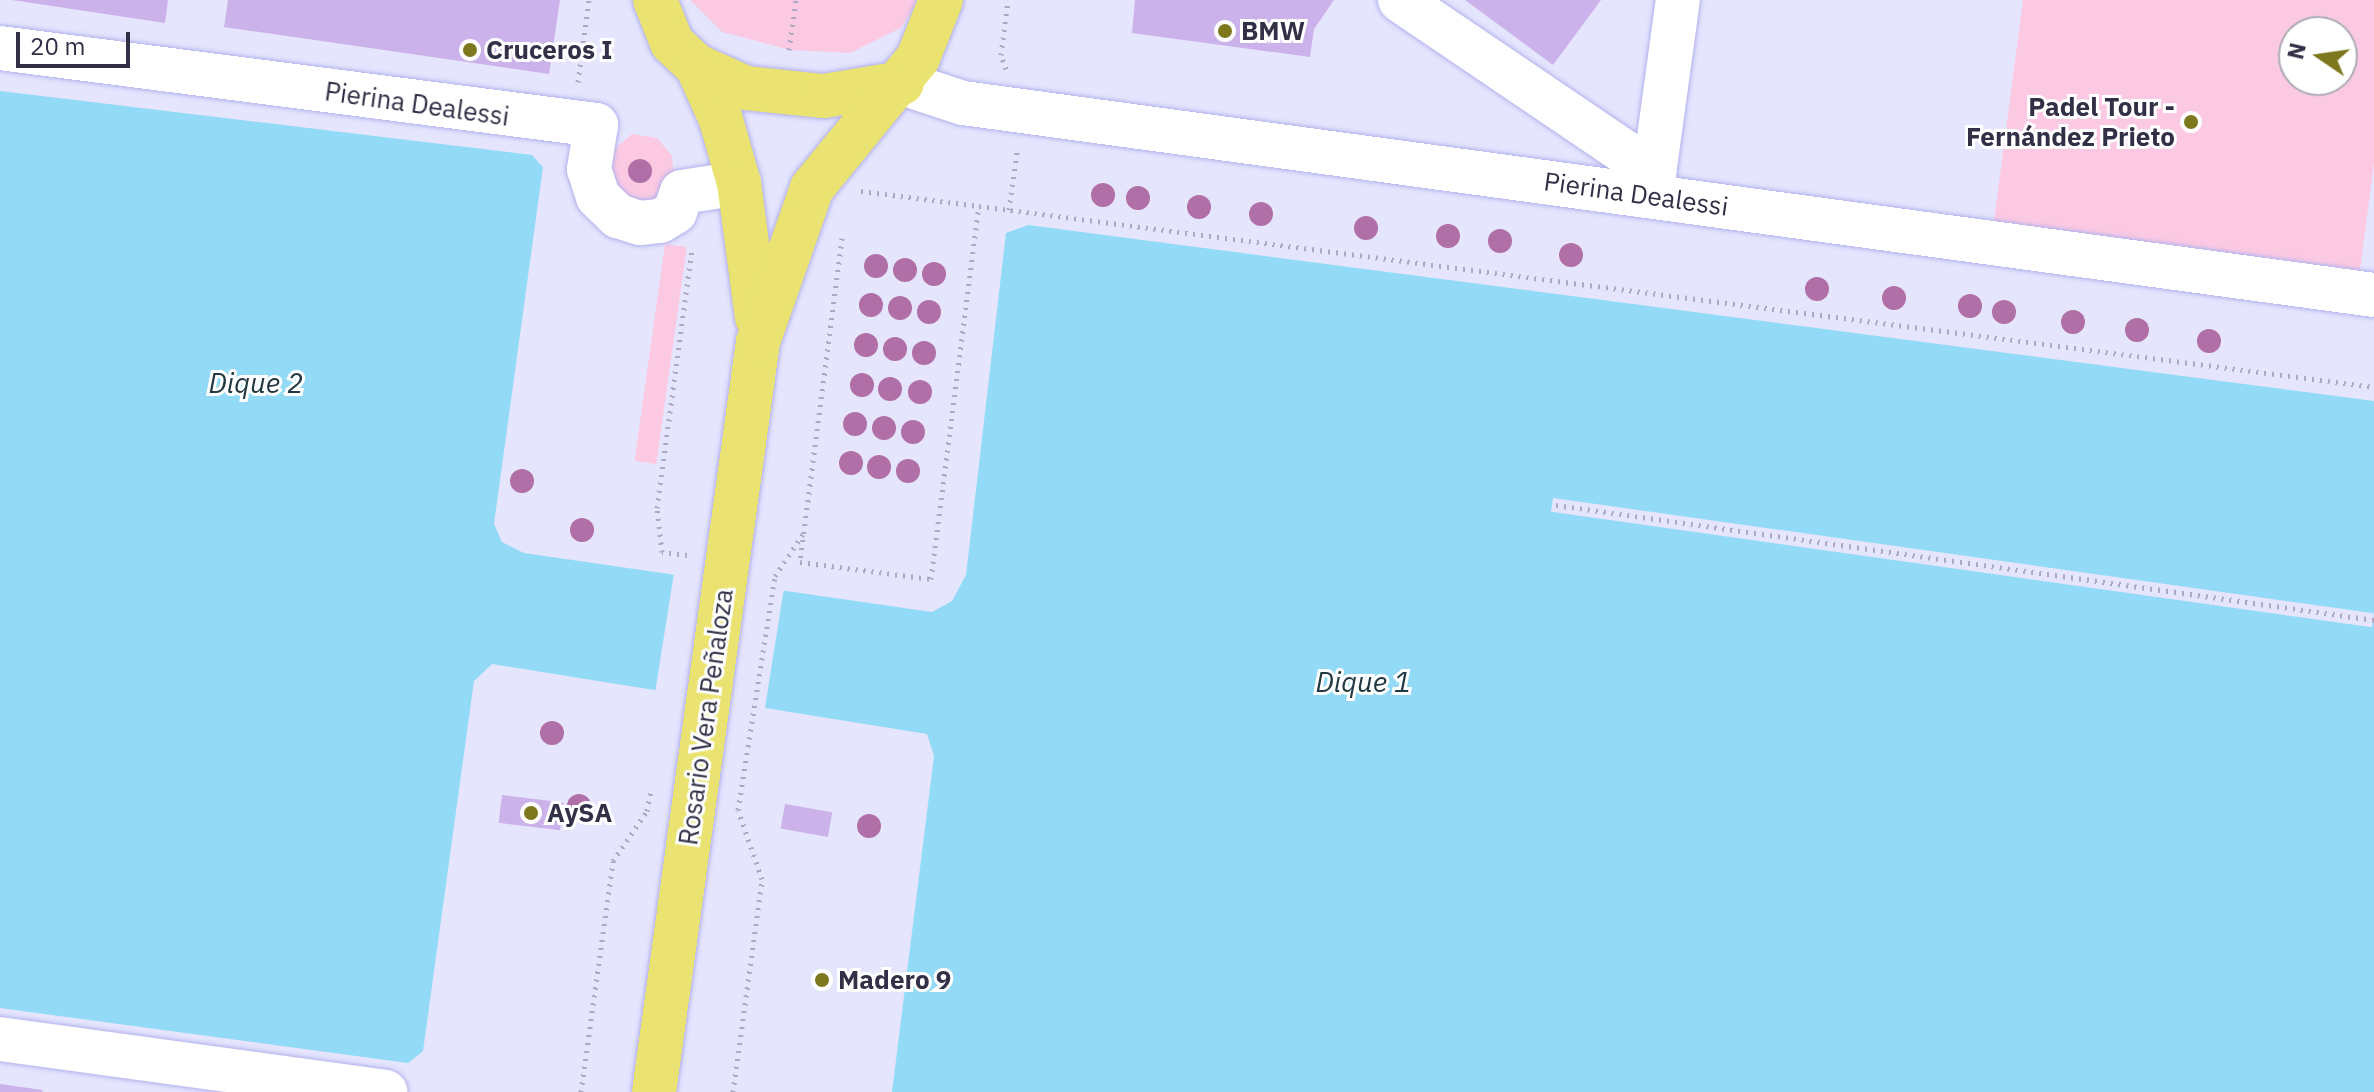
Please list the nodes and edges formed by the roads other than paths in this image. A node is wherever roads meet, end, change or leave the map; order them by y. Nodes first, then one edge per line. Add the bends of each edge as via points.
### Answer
1 (655, 0) edge
2 (941, 0) edge
3 (1400, 0) edge
4 (1678, 0) edge
5 (0, 48) edge
6 (697, 66) junction
7 (902, 83) junction
8 (1652, 184) junction
9 (720, 187) junction
10 (2374, 295) edge
11 (758, 342) junction
12 (0, 1039) edge
13 (385, 1092) edge
14 (654, 1092) edge

1 - 6 main road via 672,43
2 - 7 main road, Rosario Vera Peñaloza
3 - 8 street
4 - 8 street
5 - 9 street, Pierina Dealessi via 596,125 589,169 598,197 618,216 640,223 660,221 675,212 682,192
6 - 7 main road via 746,88 803,97
6 - 9 main road, Rosario Vera Peñaloza via 721,120
7 - 8 street, Pierina Dealessi via 963,103
7 - 11 main road, Rosario Vera Peñaloza via 812,188
8 - 10 street, Pierina Dealessi
9 - 11 main road, Rosario Vera Peñaloza
11 - 14 main road, Rosario Vera Peñaloza via 705,576 693,811
12 - 13 street

